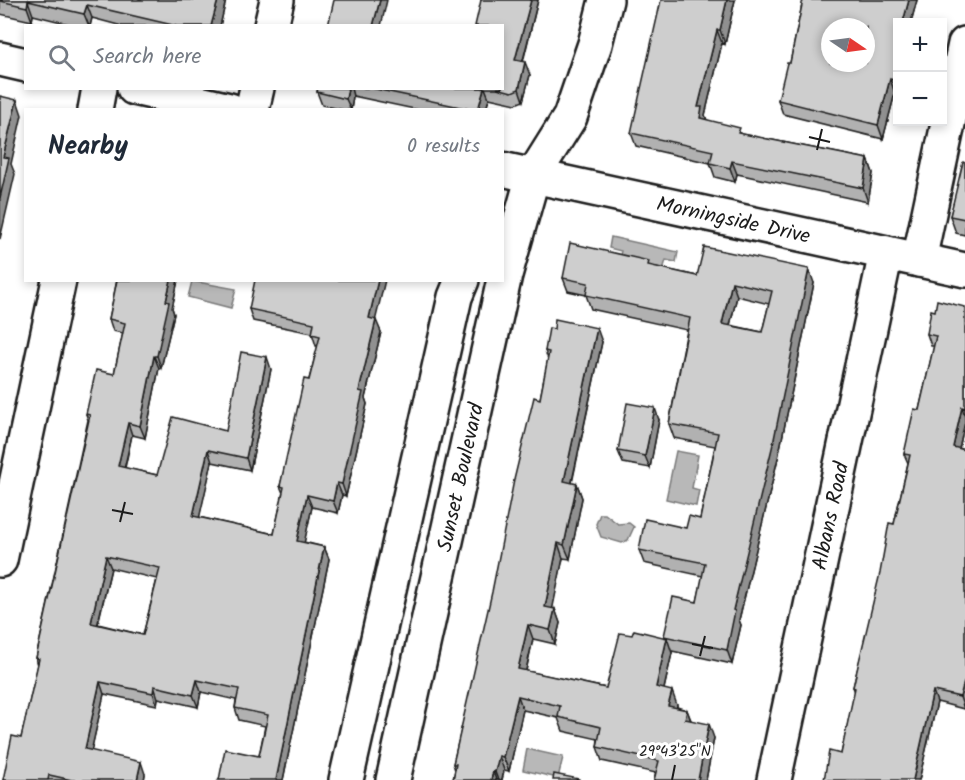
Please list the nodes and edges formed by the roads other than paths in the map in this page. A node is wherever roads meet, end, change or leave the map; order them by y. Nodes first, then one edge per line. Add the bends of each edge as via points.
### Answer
1 (277, 0) edge
2 (606, 0) edge
3 (271, 24) edge
4 (965, 44) edge
5 (0, 59) edge
6 (24, 65) edge
7 (99, 90) edge
8 (143, 90) edge
9 (257, 90) edge
10 (95, 108) edge
11 (221, 108) edge
12 (252, 108) edge
13 (518, 172) edge
14 (504, 196) edge
15 (886, 253) junction
16 (919, 260) junction
17 (965, 270) edge
18 (504, 280) edge
19 (59, 282) edge
20 (461, 282) edge
21 (503, 282) edge
22 (0, 560) edge
23 (346, 780) edge
24 (393, 780) edge
25 (774, 780) edge

1 - 3 street
2 - 13 street, Sunset Boulevard via 570,117
4 - 16 street
5 - 6 street
7 - 10 street
8 - 11 street
9 - 12 street
13 - 14 street, Sunset Boulevard
13 - 15 street, Morningside Drive
13 - 18 street, Sunset Boulevard
15 - 16 street, Morningside Drive
15 - 25 street, Albans Road
16 - 17 street, Morningside Drive
19 - 22 street
20 - 23 street via 454,297
21 - 24 street, Sunset Boulevard

